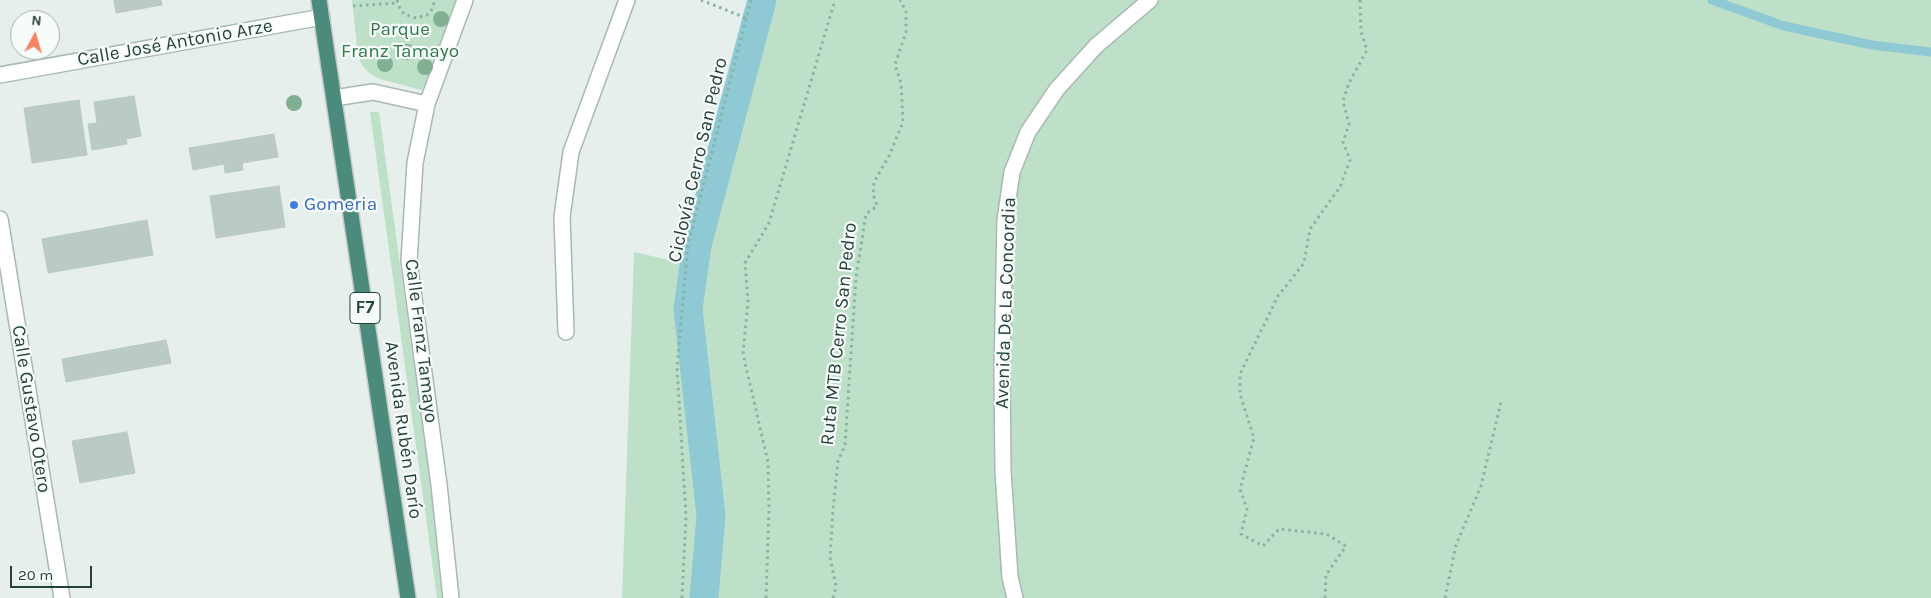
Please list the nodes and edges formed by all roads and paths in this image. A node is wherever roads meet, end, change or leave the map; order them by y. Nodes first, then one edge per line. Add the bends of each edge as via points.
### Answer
1 (319, 0) edge
2 (435, 0) edge
3 (465, 0) edge
4 (627, 0) edge
5 (701, 0) edge
6 (751, 0) edge
7 (835, 0) edge
8 (900, 0) edge
9 (1150, 0) edge
10 (1360, 0) edge
11 (397, 2) edge
12 (353, 6) dead end
13 (322, 17) junction
14 (746, 18) junction
15 (0, 75) edge
16 (334, 98) junction
17 (428, 104) junction
18 (0, 219) edge
19 (566, 332) dead end
20 (1501, 402) dead end
21 (62, 598) edge
22 (408, 598) edge
23 (451, 598) edge
24 (682, 598) edge
25 (766, 598) edge
26 (833, 598) edge
27 (1015, 598) edge
28 (1325, 598) edge
29 (1445, 598) edge

1 - 13 highway, Avenida Rubén Darío / F7
2 - 11 path via 427,15 416,18 404,14
3 - 17 street, Calle Franz Tamayo
4 - 19 street via 571,152 562,217
5 - 14 path
6 - 14 path, Ciclovía Cerro San Pedro
7 - 25 path via 769,223 745,263 748,301 743,354 768,462
8 - 26 path, Ruta MTB Cerro San Pedro via 906,11 906,32 895,65 901,83 903,122 874,182 877,206 866,214 856,277 845,445 838,461 833,510 830,557 836,586
9 - 27 street, Avenida De La Concordia via 1096,46 1057,89 1028,132 1012,172 1005,220 1002,372 1003,471 1010,577
10 - 28 path via 1361,32 1367,50 1343,101 1349,124 1343,142 1350,160 1340,187 1310,229 1304,263 1278,296 1240,374 1240,394 1254,438 1240,489 1247,508 1241,534 1263,546 1279,529 1326,534 1346,546 1326,575
11 - 12 path
13 - 15 street, Calle José Antonio Arze
13 - 16 highway, Avenida Rubén Darío / F7
14 - 24 path, Ciclovía Cerro San Pedro via 688,245 681,302 676,368 686,518
16 - 17 street via 373,92
16 - 22 highway, Avenida Rubén Darío / F7
17 - 23 street, Calle Franz Tamayo via 415,164 409,261
18 - 21 street, Calle Gustavo Otero
20 - 29 path via 1481,486 1456,545

